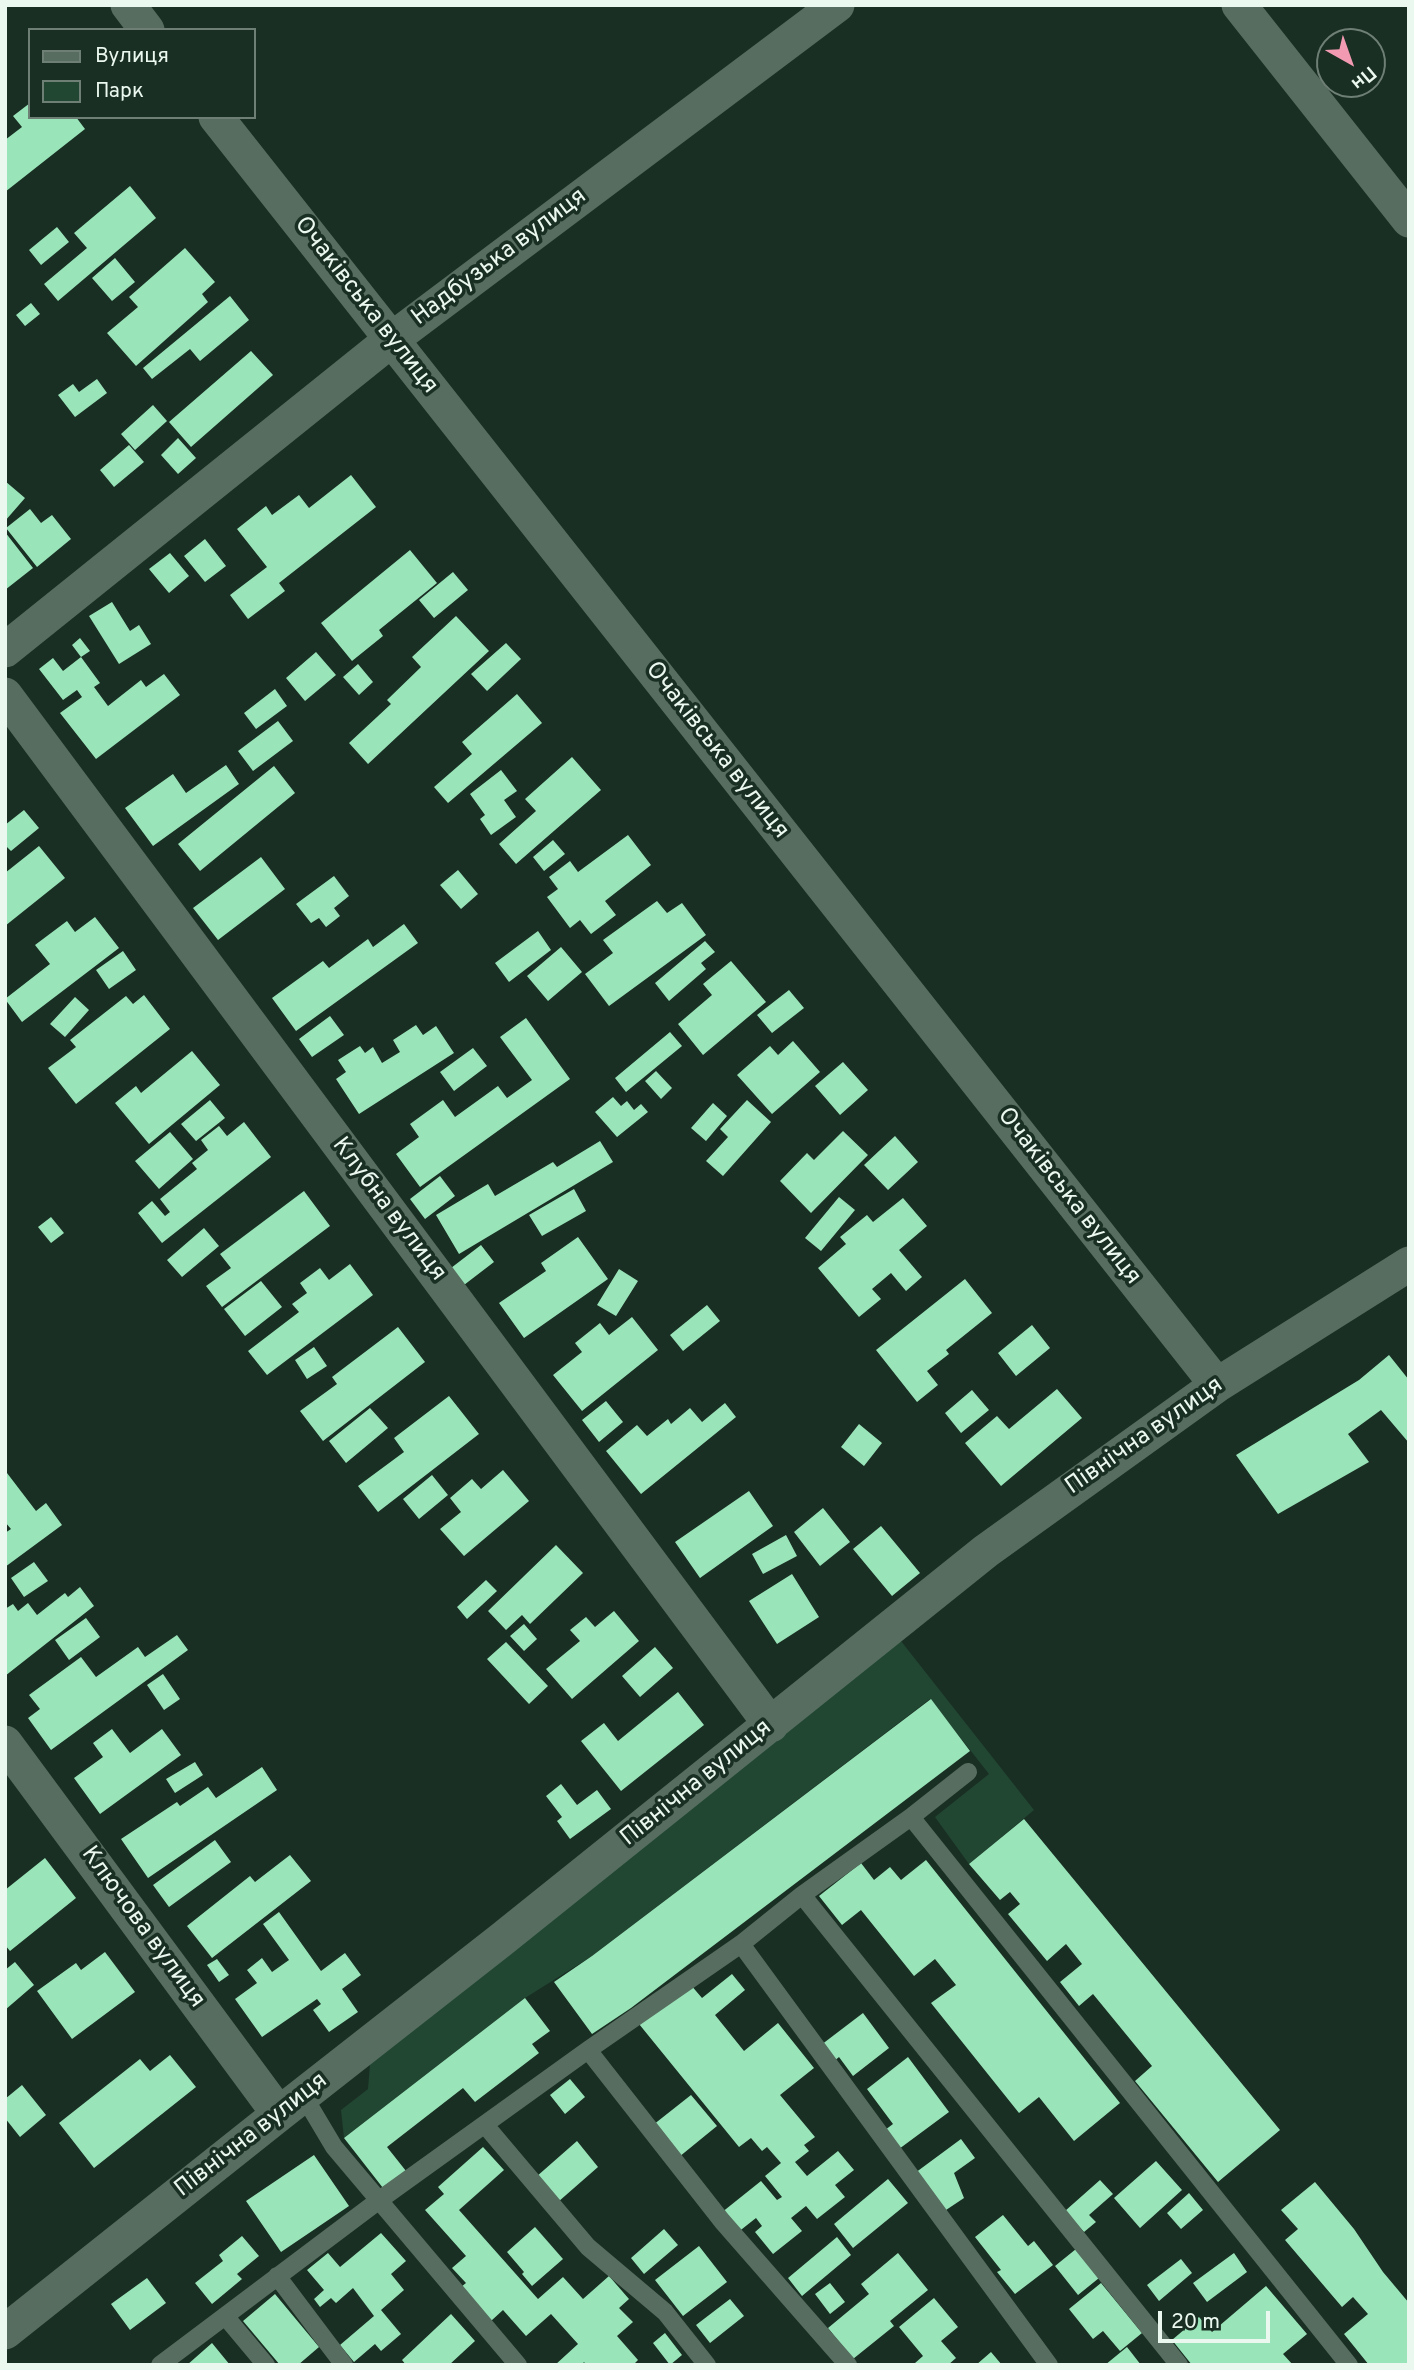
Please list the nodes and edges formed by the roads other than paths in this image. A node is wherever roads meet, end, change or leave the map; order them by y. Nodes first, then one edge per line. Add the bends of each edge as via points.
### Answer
1 (128, 5) edge
2 (837, 5) edge
3 (1239, 5) edge
4 (145, 28) edge
5 (218, 119) edge
6 (1409, 220) edge
7 (391, 340) junction
8 (5, 650) edge
9 (5, 695) edge
10 (1406, 1272) edge
11 (1217, 1385) junction
12 (771, 1725) junction
13 (5, 1743) edge
14 (968, 1772) dead end
15 (911, 1817) junction
16 (802, 1895) junction
17 (741, 1944) junction
18 (588, 2050) junction
19 (290, 2105) junction
20 (485, 2125) junction
21 (378, 2202) junction
22 (277, 2276) junction
23 (225, 2316) junction
24 (5, 2332) edge
25 (160, 2365) edge
26 (265, 2365) edge
27 (344, 2365) edge
28 (518, 2365) edge
29 (707, 2365) edge
30 (848, 2365) edge
31 (1049, 2365) edge
32 (1179, 2365) edge
33 (1349, 2365) edge

1 - 4 street
2 - 7 street, Надбузька вулиця
3 - 6 street
5 - 7 street, Очаківська вулиця
7 - 8 street, Надбузька вулиця
7 - 11 street, Очаківська вулиця
9 - 12 street, Клубна вулиця
10 - 11 street, Північна вулиця
11 - 12 street, Північна вулиця via 986,1551
12 - 19 street, Північна вулиця
13 - 19 street, Ключова вулиця
14 - 15 lane
15 - 16 lane
15 - 33 lane
16 - 17 lane
16 - 32 lane
17 - 18 lane
17 - 31 lane
18 - 20 lane
18 - 30 lane via 722,2221
19 - 21 lane via 334,2147
19 - 24 street, Північна вулиця
20 - 21 lane
20 - 29 lane via 588,2247 665,2312
21 - 22 lane
21 - 28 lane
22 - 23 lane
22 - 27 lane
23 - 25 lane
23 - 26 lane

